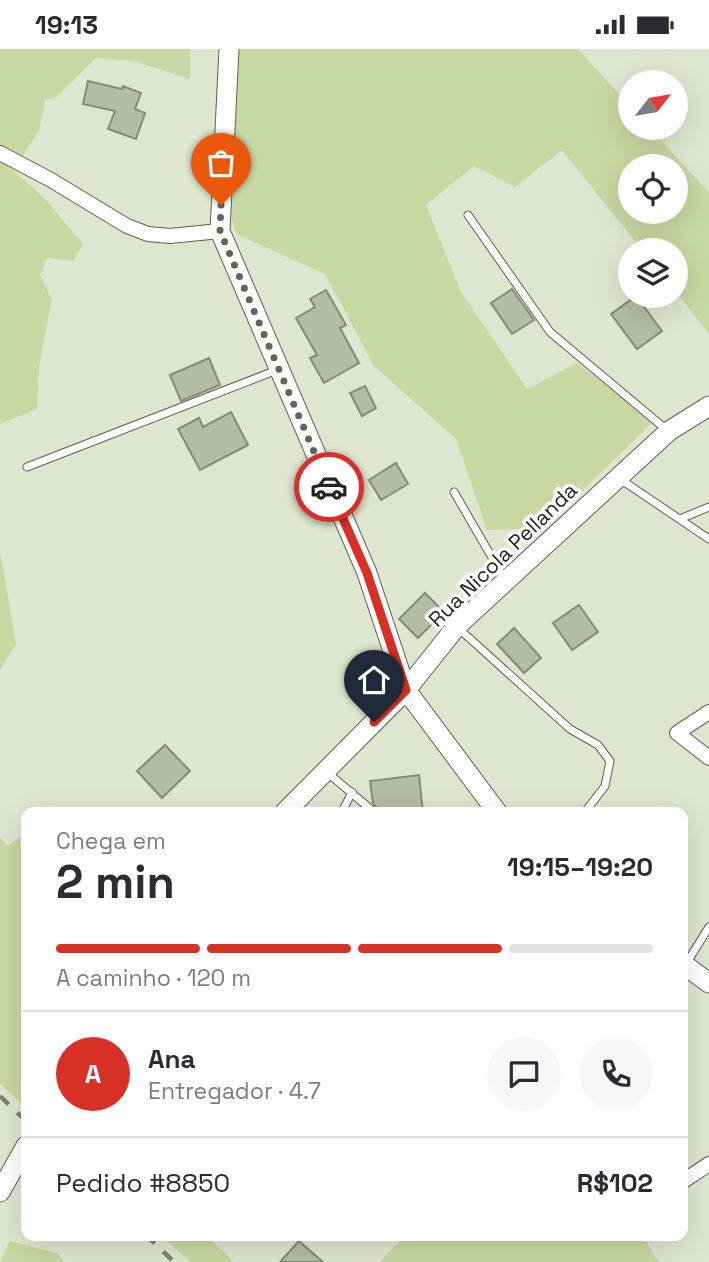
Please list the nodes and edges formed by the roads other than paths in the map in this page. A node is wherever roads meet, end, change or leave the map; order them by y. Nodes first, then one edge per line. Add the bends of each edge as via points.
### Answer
1 (229, 49) edge
2 (0, 153) edge
3 (468, 215) dead end
4 (220, 231) junction
5 (277, 370) junction
6 (709, 405) edge
7 (668, 431) junction
8 (27, 467) dead end
9 (617, 477) junction
10 (454, 492) dead end
11 (709, 507) edge
12 (680, 519) junction
13 (708, 537) edge
14 (505, 581) junction
15 (457, 626) junction
16 (406, 690) junction
17 (709, 712) edge
18 (709, 758) edge
19 (325, 770) junction
20 (352, 792) junction
21 (292, 807) edge
22 (344, 807) edge
23 (368, 807) edge
24 (492, 807) edge
25 (588, 807) edge
26 (709, 927) edge
27 (688, 958) edge
28 (688, 967) edge
29 (709, 983) edge
30 (21, 1155) edge
31 (709, 1164) edge
32 (688, 1178) edge
33 (3, 1186) edge

1 - 4 street
2 - 4 street via 148,234
3 - 7 lane via 550,332
4 - 5 street
5 - 8 lane
5 - 16 street via 367,573
6 - 7 street, Rua Nicola Pellanda
7 - 9 street, Rua Nicola Pellanda
9 - 12 lane
9 - 14 street, Rua Nicola Pellanda
10 - 14 lane
11 - 12 lane
12 - 13 lane
14 - 15 street, Rua Nicola Pellanda
15 - 16 street, Rua Nicola Pellanda
15 - 25 lane via 570,729 598,745 610,761 605,786
16 - 19 street, Rua Nicola Pellanda
16 - 24 street
17 - 18 street via 677,733
19 - 20 lane
19 - 21 street, Rua Nicola Pellanda
20 - 22 lane
20 - 23 lane
26 - 27 lane
28 - 29 street
30 - 33 street
31 - 32 street

